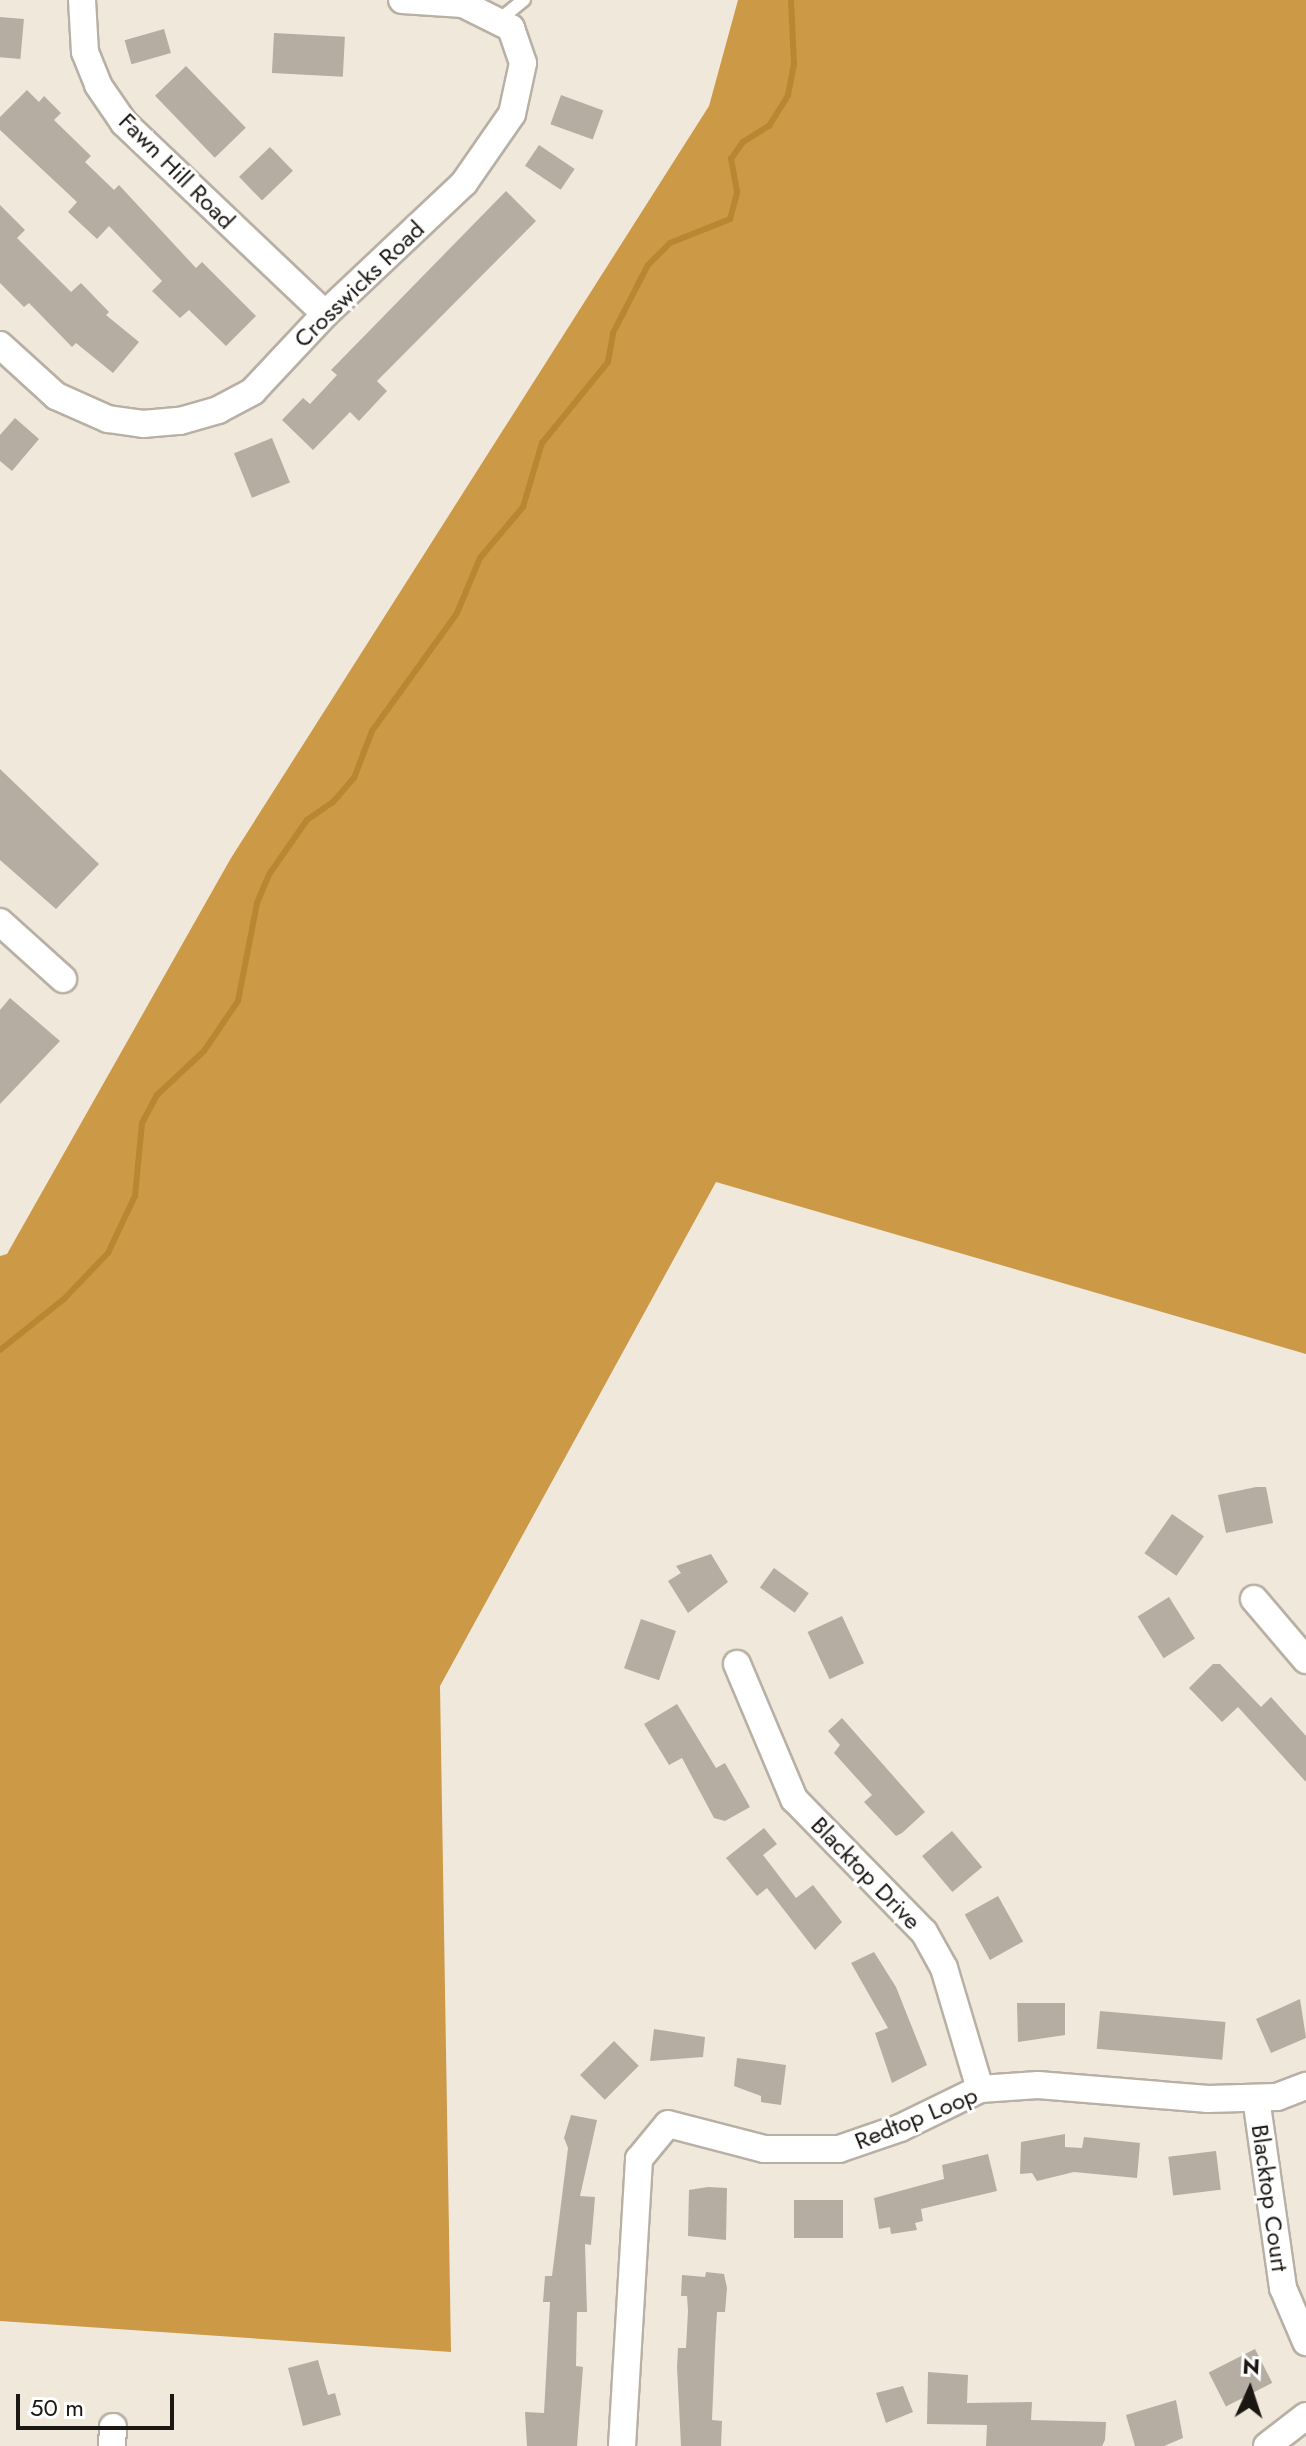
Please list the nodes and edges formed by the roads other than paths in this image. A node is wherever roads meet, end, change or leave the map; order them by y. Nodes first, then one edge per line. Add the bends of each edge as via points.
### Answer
1 (82, 0) edge
2 (402, 0) edge
3 (524, 0) edge
4 (499, 20) junction
5 (325, 314) junction
6 (0, 345) edge
7 (5, 937) edge
8 (63, 979) dead end
9 (1254, 1599) dead end
10 (1306, 1660) edge
11 (737, 1664) dead end
12 (1306, 2086) edge
13 (980, 2089) junction
14 (1256, 2098) junction
15 (1306, 2342) edge
16 (1306, 2416) edge
17 (622, 2446) edge
18 (1267, 2446) edge

1 - 5 street, Fawn Hill Road via 85,52 98,85 124,123
2 - 4 street via 463,4
3 - 4 lane
4 - 5 street, Crosswicks Road via 519,41 523,84 499,138 464,183
5 - 6 street, Crosswicks Road via 253,391 218,410 168,422 143,424 84,412 56,396
7 - 8 street
9 - 10 street
11 - 13 street, Blacktop Drive via 794,1799 924,1932 944,1968
12 - 14 street, Redtop Loop
13 - 14 street, Redtop Loop via 1038,2085
13 - 17 street, Redtop Loop via 900,2128 839,2149 764,2149 668,2124 639,2159
14 - 15 street, Blacktop Court via 1283,2288
16 - 18 street

